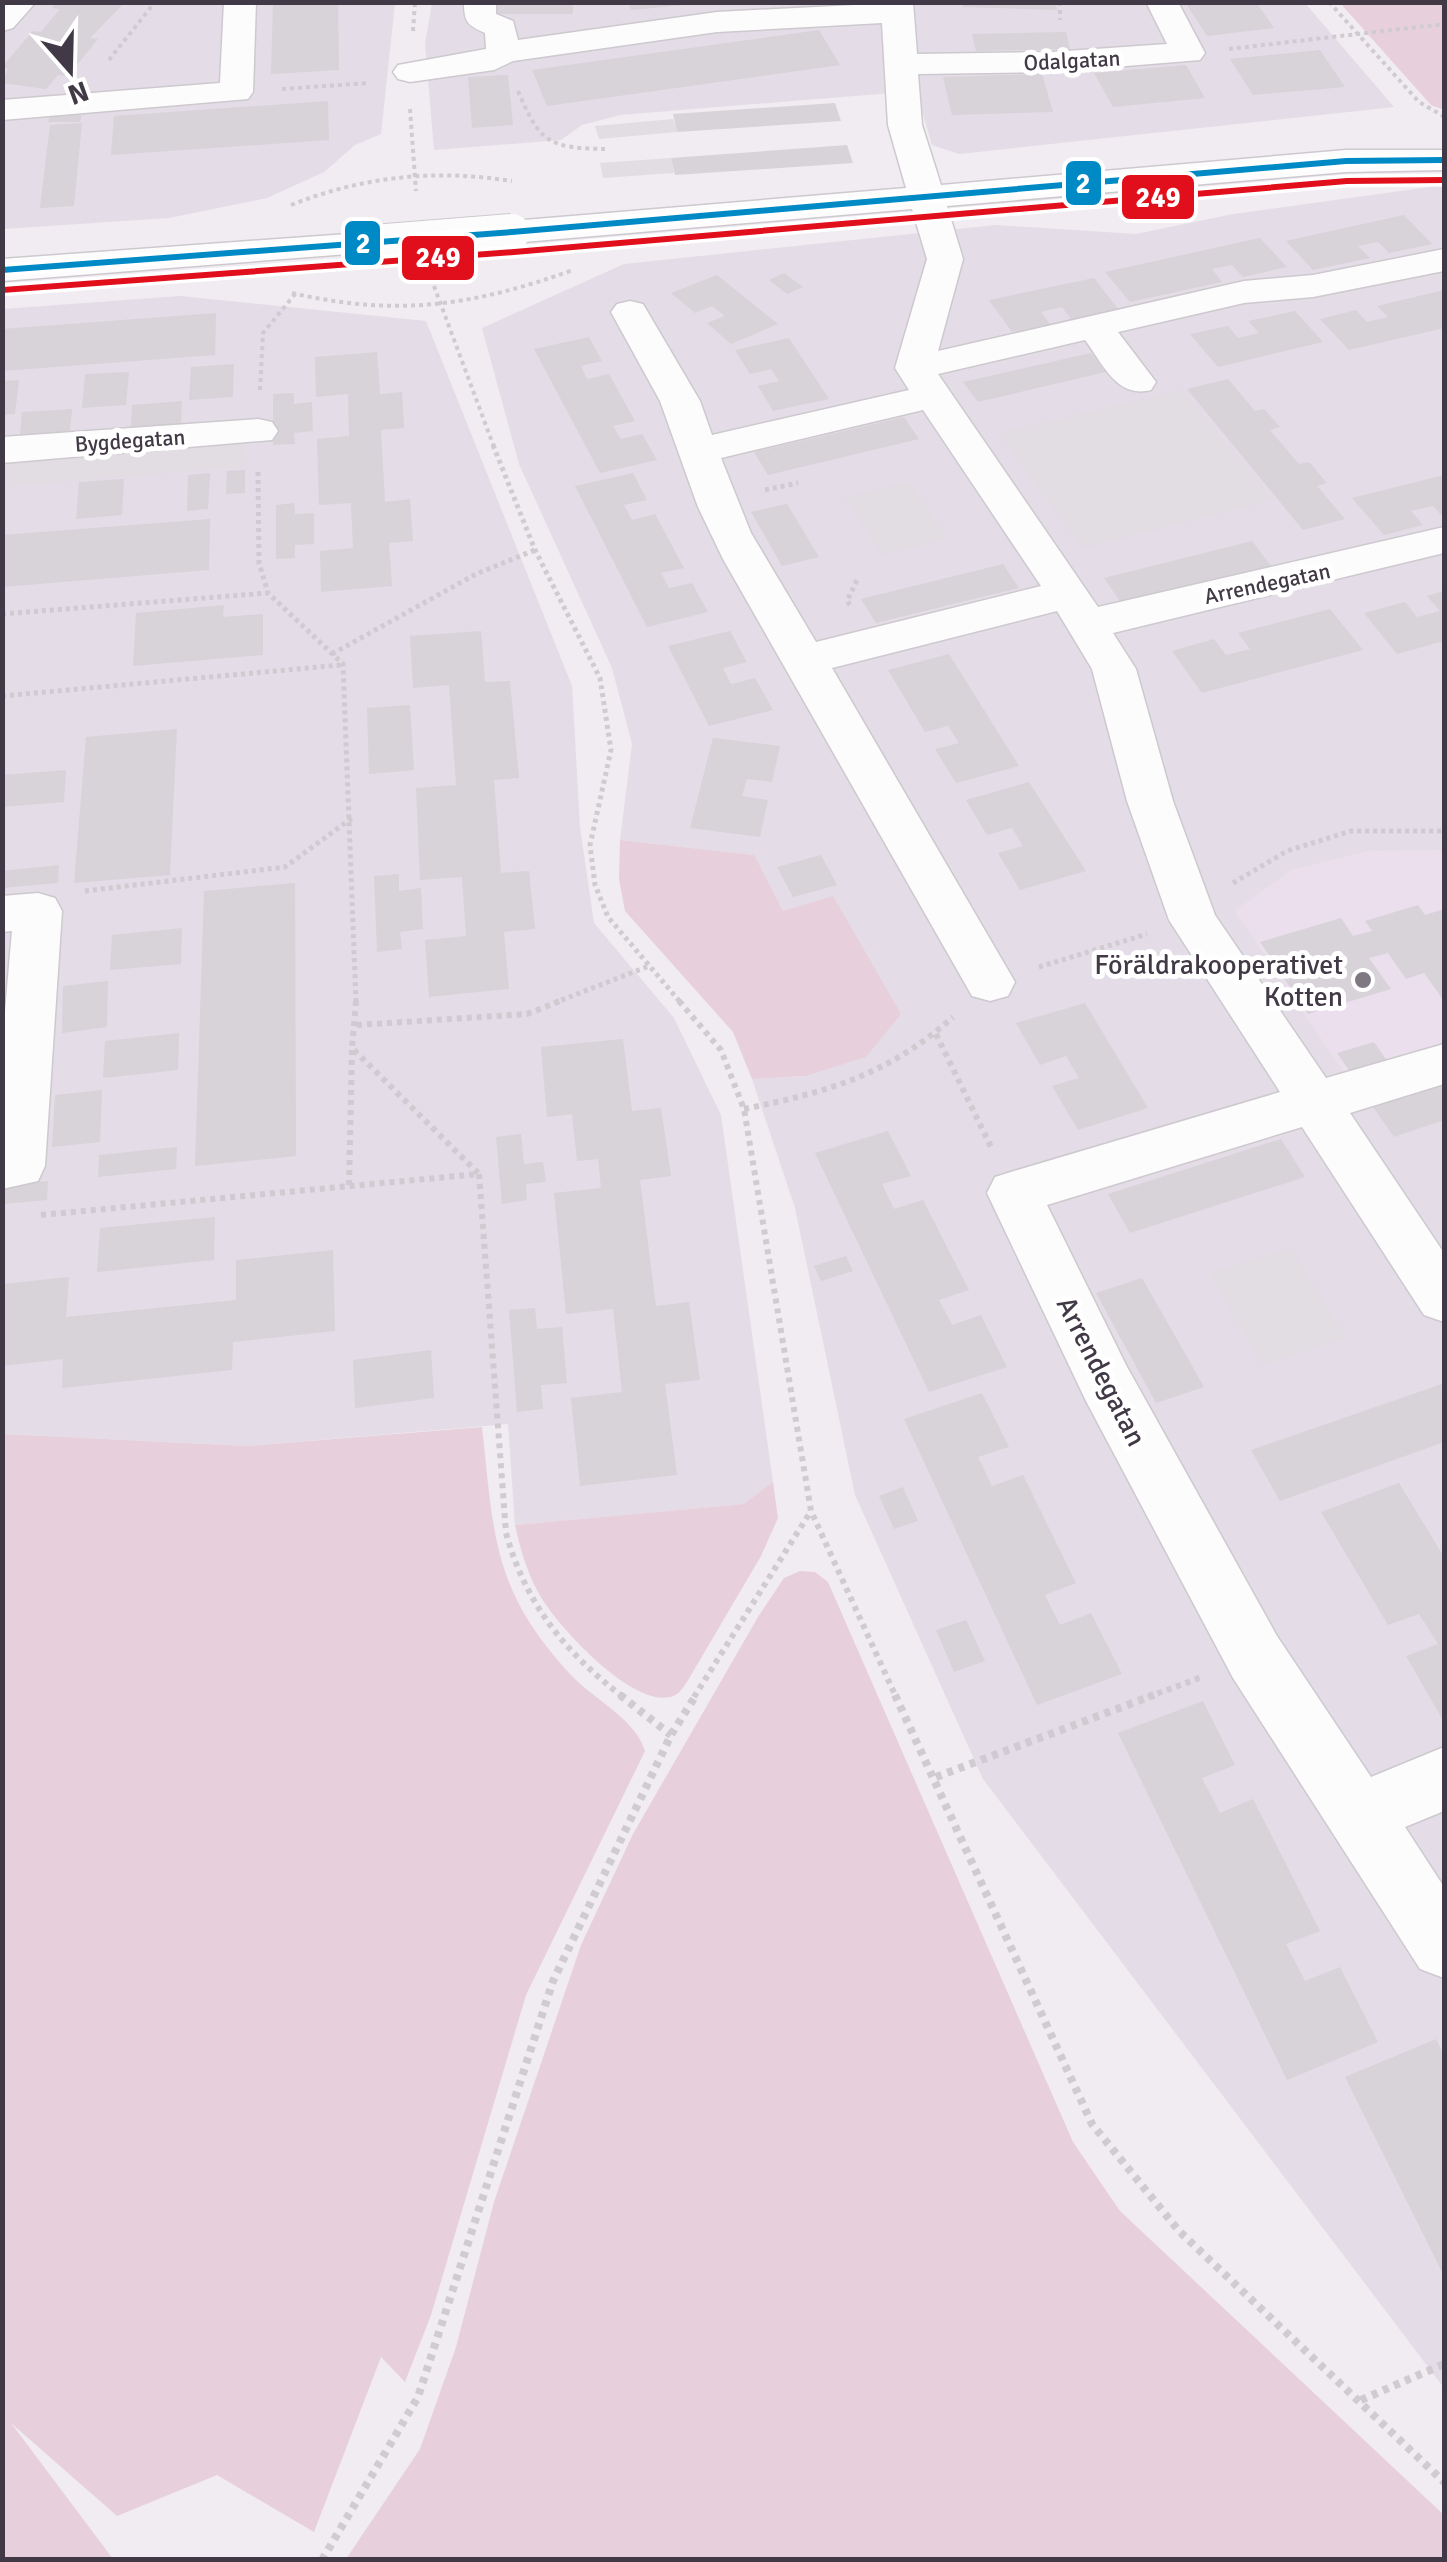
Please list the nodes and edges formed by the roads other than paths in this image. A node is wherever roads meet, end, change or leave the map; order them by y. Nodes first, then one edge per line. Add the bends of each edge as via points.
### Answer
1 (20, 2) edge
2 (240, 2) edge
3 (480, 2) edge
4 (588, 2) edge
5 (1162, 2) edge
6 (897, 7) edge
7 (2, 21) edge
8 (586, 40) junction
9 (499, 56) junction
10 (899, 64) junction
11 (410, 76) road end
12 (11, 104) edge
13 (1444, 160) edge
14 (926, 195) junction
15 (1444, 260) edge
16 (2, 270) edge
17 (630, 312) dead end
18 (1094, 327) junction
19 (923, 382) junction
20 (1137, 382) dead end
21 (258, 431) road end
22 (2, 450) edge
23 (698, 451) junction
24 (1444, 540) edge
25 (1078, 609) junction
26 (806, 660) junction
27 (20, 912) edge
28 (990, 982) road end
29 (1444, 1064) edge
30 (1315, 1104) junction
31 (2, 1168) edge
32 (1444, 1298) edge
33 (1444, 1780) edge
34 (1358, 1814) junction
35 (1444, 1945) edge

1 - 7 street
2 - 12 street via 236,92
3 - 9 street via 480,19 501,28
4 - 8 street
5 - 10 street, Odalgatan via 1188,53
6 - 8 street
6 - 10 street
8 - 9 street
9 - 11 street
10 - 14 street via 904,125
13 - 14 street via 1346,160
14 - 16 street, bridge
14 - 19 street via 944,259
15 - 18 street via 1244,292
17 - 23 street via 680,401
18 - 19 street
18 - 20 street
19 - 23 street
19 - 25 street
21 - 22 street, Bygdegatan
23 - 26 street via 738,554
24 - 25 street, Arrendegatan
25 - 26 street, Arrendegatan
25 - 30 street via 1114,668 1150,800 1193,920
26 - 28 street
27 - 31 street via 19,1166
29 - 30 street
30 - 32 street
30 - 34 street, Arrendegatan via 1014,1193 1106,1383 1254,1657
33 - 34 street
34 - 35 street, Arrendegatan

